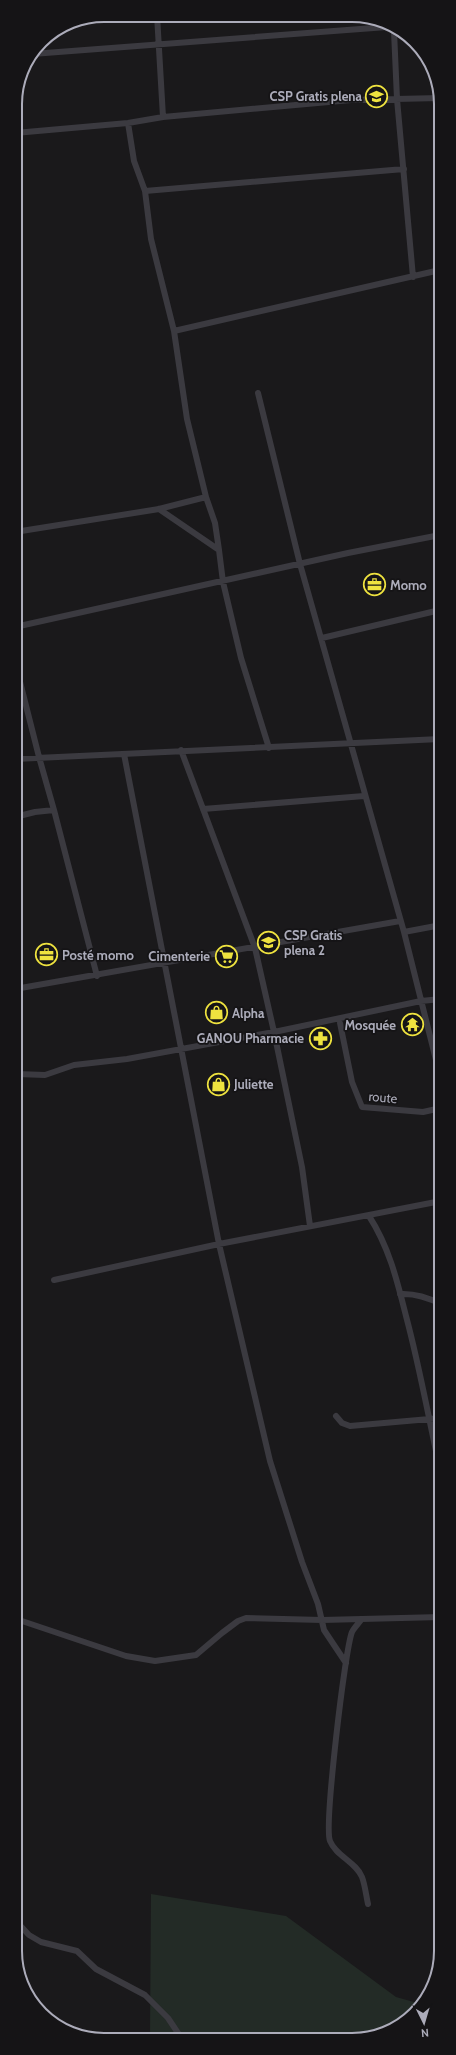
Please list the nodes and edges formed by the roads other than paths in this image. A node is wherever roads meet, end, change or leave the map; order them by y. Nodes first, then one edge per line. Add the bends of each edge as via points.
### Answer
1 (157, 22) edge
2 (381, 27) edge
3 (394, 34) edge
4 (159, 44) junction
5 (40, 53) edge
6 (433, 98) edge
7 (397, 100) junction
8 (163, 117) junction
9 (128, 124) junction
10 (22, 132) edge
11 (404, 169) junction
12 (145, 191) junction
13 (434, 272) edge
14 (413, 277) junction
15 (174, 331) junction
16 (258, 393) dead end
17 (206, 497) junction
18 (159, 509) junction
19 (22, 531) edge
20 (434, 535) edge
21 (219, 550) junction
22 (300, 564) junction
23 (223, 582) junction
24 (434, 611) edge
25 (22, 625) edge
26 (322, 638) junction
27 (22, 690) edge
28 (434, 739) edge
29 (349, 742) junction
30 (268, 748) junction
31 (181, 750) junction
32 (124, 754) junction
33 (39, 757) junction
34 (22, 758) edge
35 (364, 796) junction
36 (203, 809) junction
37 (54, 810) junction
38 (22, 815) edge
39 (400, 921) junction
40 (434, 926) edge
41 (404, 932) junction
42 (254, 948) junction
43 (164, 964) junction
44 (97, 976) junction
45 (22, 989) edge
46 (434, 1000) edge
47 (421, 1001) junction
48 (340, 1023) dead end
49 (274, 1032) junction
50 (182, 1049) junction
51 (434, 1052) edge
52 (22, 1074) edge
53 (434, 1110) edge
54 (434, 1202) edge
55 (369, 1216) junction
56 (310, 1226) junction
57 (219, 1244) junction
58 (54, 1280) dead end
59 (400, 1294) junction
60 (434, 1301) edge
61 (336, 1416) dead end
62 (428, 1419) junction
63 (434, 1419) edge
64 (434, 1444) edge
65 (434, 1617) edge
66 (322, 1620) junction
67 (361, 1620) junction
68 (22, 1622) edge
69 (346, 1663) junction
70 (368, 1904) dead end
71 (22, 1928) edge
72 (178, 2033) edge

1 - 4 street
2 - 4 street
3 - 7 street
4 - 5 street
4 - 8 street
6 - 7 street
7 - 8 street via 352,100
7 - 11 street
8 - 9 street
9 - 10 street
9 - 12 street via 134,161
11 - 12 street
11 - 14 street
12 - 15 street via 151,239
13 - 14 street
14 - 15 street
15 - 17 street via 187,419
16 - 22 street
17 - 18 street
17 - 21 street via 215,523
18 - 19 street
18 - 21 street
20 - 22 street
21 - 23 street
22 - 23 street
22 - 26 street
23 - 25 street
23 - 30 street via 241,658
24 - 26 street
26 - 29 street
27 - 33 street
28 - 29 street
29 - 30 street
29 - 35 street
30 - 31 street
31 - 32 street
31 - 36 street
32 - 33 street
32 - 43 street
33 - 34 street
33 - 37 street
35 - 36 street
35 - 39 street
36 - 42 street
37 - 38 street
37 - 44 street
39 - 41 street
39 - 42 street
40 - 41 street
41 - 47 street
42 - 43 street
42 - 49 street
43 - 44 street
43 - 50 street
44 - 45 street
46 - 47 street
47 - 49 street
47 - 51 street
48 - 53 street, route via 352,1082 362,1108 423,1112
49 - 50 street
49 - 56 street via 302,1167
50 - 52 street via 127,1060 74,1065 45,1075
50 - 57 street
54 - 55 street
55 - 56 street
55 - 59 street via 386,1245
56 - 57 street
57 - 58 street
57 - 66 street via 270,1461
59 - 60 street via 411,1293
59 - 62 street via 421,1376
61 - 62 street via 342,1423 350,1426
62 - 63 street
62 - 64 street
65 - 67 street
66 - 67 street
66 - 68 street via 242,1619 196,1655 155,1661 126,1656
66 - 69 street via 324,1630
67 - 69 street via 352,1632
69 - 70 street via 328,1833 335,1849 362,1877
71 - 72 street via 29,1936 41,1942 77,1951 96,1969 145,1996 168,2018

